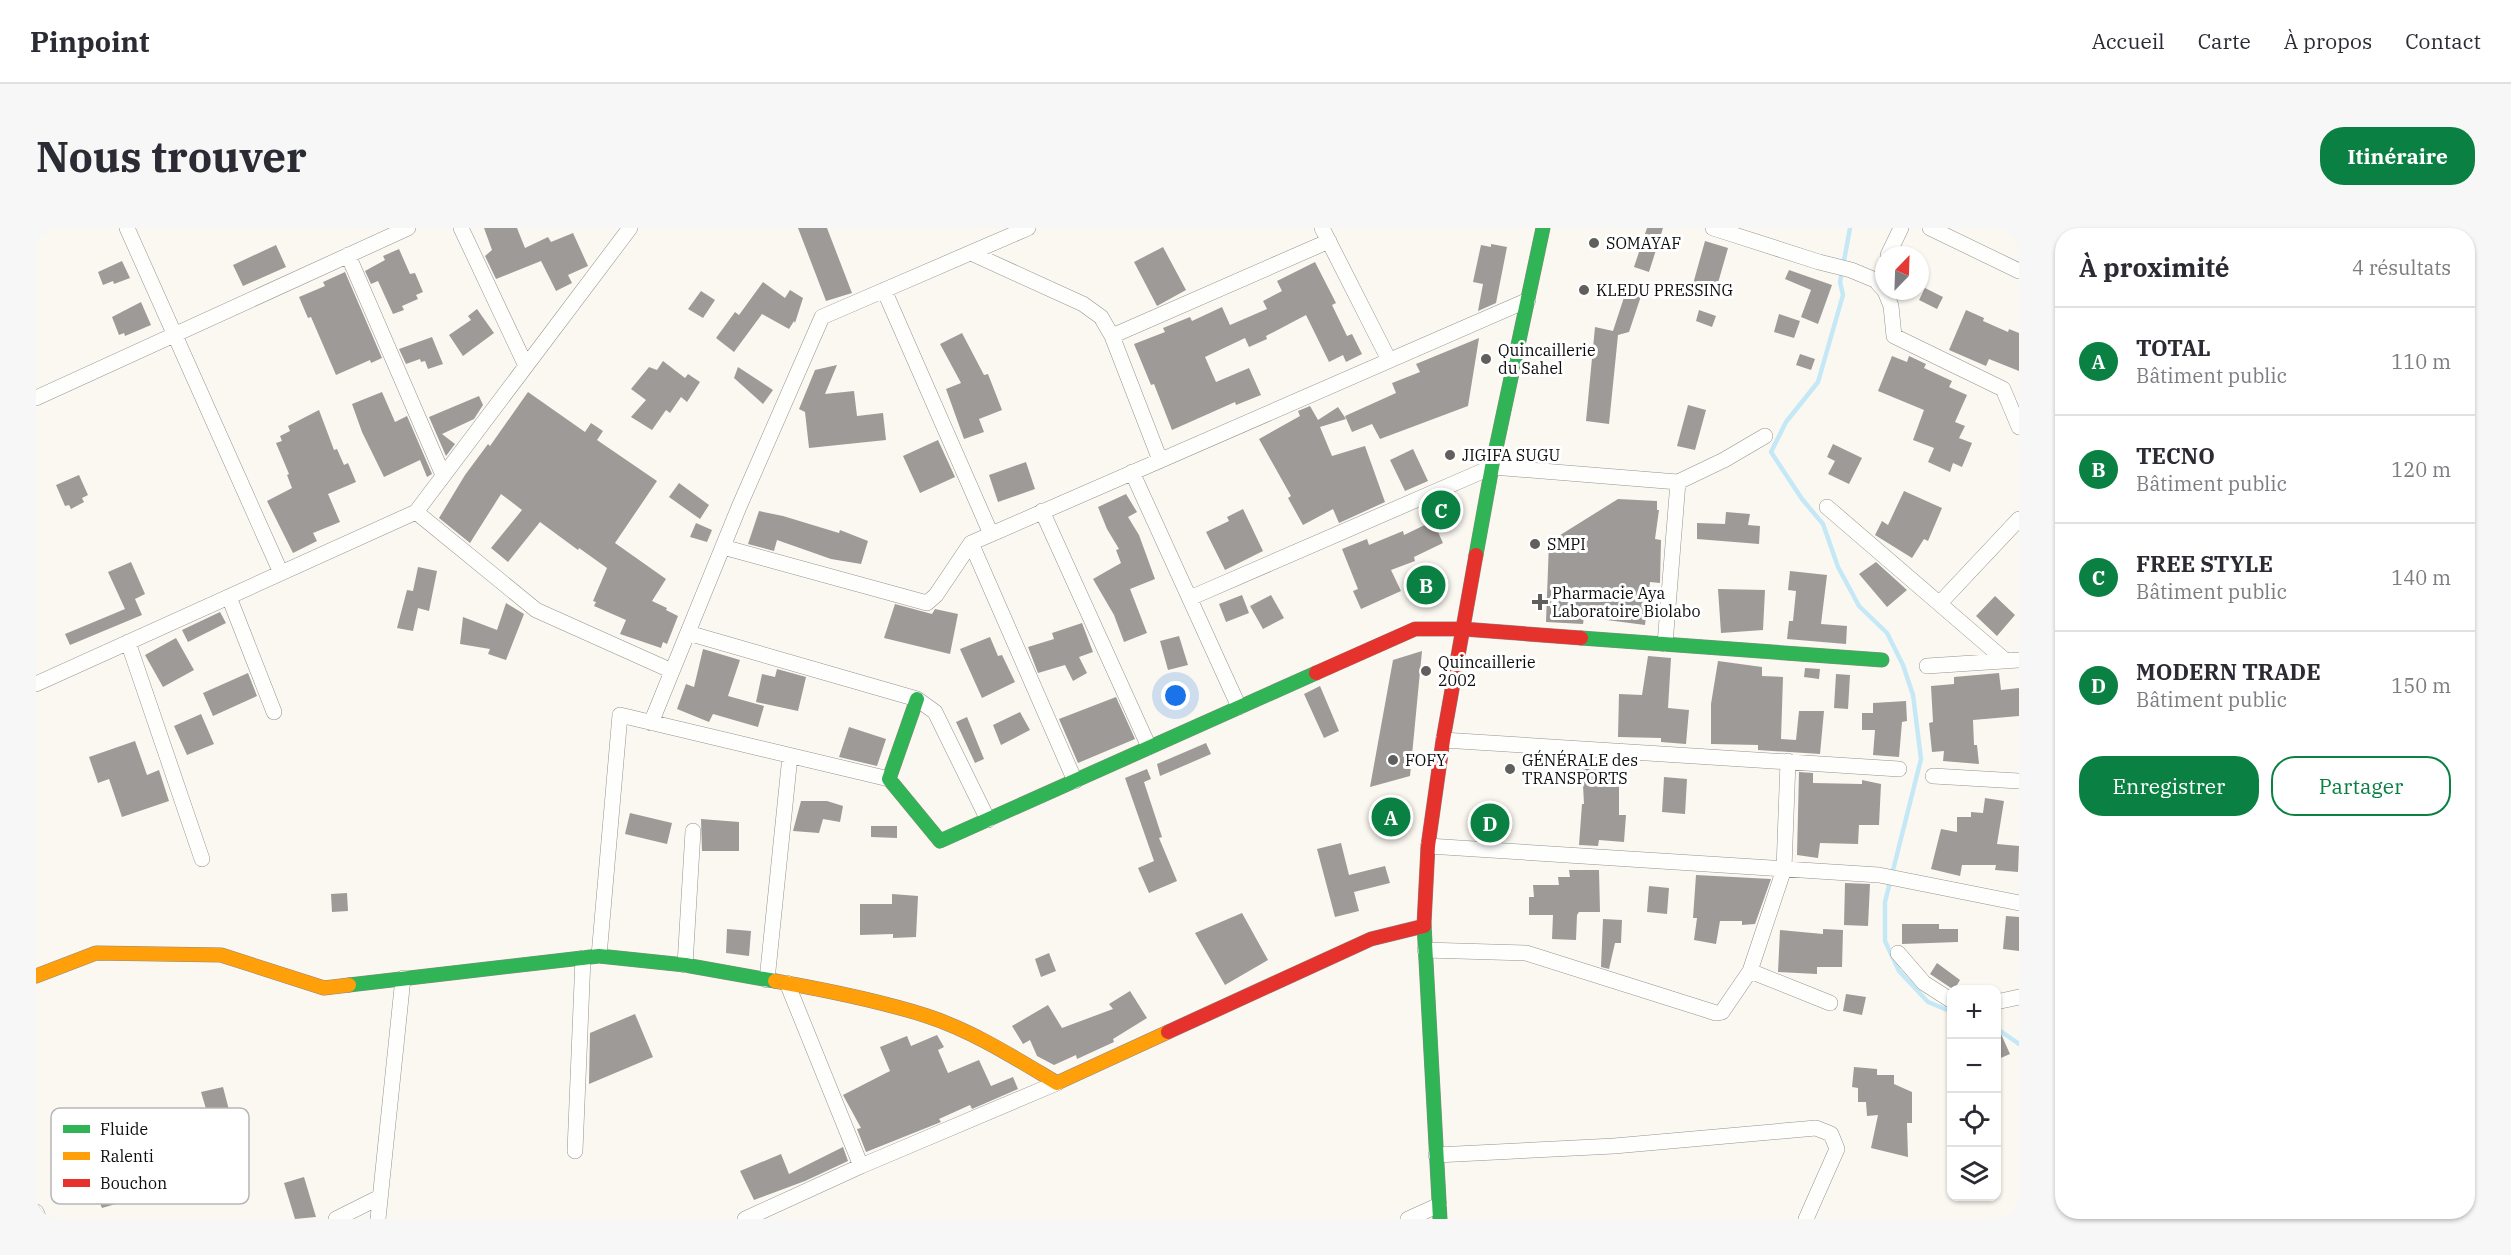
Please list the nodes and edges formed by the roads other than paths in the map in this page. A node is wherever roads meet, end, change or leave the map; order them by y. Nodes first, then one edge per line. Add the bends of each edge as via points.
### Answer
1 (127, 228) edge
2 (408, 228) edge
3 (461, 228) edge
4 (630, 228) edge
5 (1028, 228) edge
6 (1543, 228) edge
7 (1713, 228) edge
8 (1901, 228) edge
9 (1930, 228) edge
10 (1326, 234) edge
11 (1892, 246) edge
12 (971, 253) junction
13 (348, 255) junction
14 (2019, 271) edge
15 (1875, 284) edge
16 (884, 290) junction
17 (1528, 300) junction
18 (1888, 300) edge
19 (174, 334) junction
20 (1112, 336) junction
21 (1389, 360) junction
22 (526, 366) junction
23 (36, 398) edge
24 (2019, 427) edge
25 (1765, 436) dead end
26 (1160, 460) junction
27 (1492, 467) junction
28 (1132, 472) junction
29 (443, 476) junction
30 (1678, 482) junction
31 (1827, 507) dead end
32 (416, 512) junction
33 (1042, 512) junction
34 (2019, 519) edge
35 (991, 534) junction
36 (971, 543) junction
37 (723, 547) junction
38 (281, 573) junction
39 (229, 597) junction
40 (1190, 598) junction
41 (1940, 603) junction
42 (1463, 629) junction
43 (688, 633) junction
44 (128, 642) junction
45 (1665, 644) junction
46 (1882, 660) dead end
47 (2013, 661) edge
48 (1927, 666) dead end
49 (672, 671) junction
50 (36, 684) edge
51 (917, 699) junction
52 (1239, 707) junction
53 (274, 712) dead end
54 (651, 723) junction
55 (1443, 740) junction
56 (1149, 747) junction
57 (790, 756) junction
58 (1788, 761) junction
59 (1899, 769) dead end
60 (1933, 776) dead end
61 (889, 779) junction
62 (1075, 781) junction
63 (2019, 782) edge
64 (988, 820) junction
65 (693, 831) dead end
66 (1428, 846) junction
67 (202, 859) dead end
68 (1784, 869) junction
69 (2019, 903) edge
70 (1424, 926) junction
71 (1425, 950) junction
72 (1898, 953) dead end
73 (599, 956) junction
74 (583, 958) junction
75 (685, 965) junction
76 (1750, 971) junction
77 (36, 976) edge
78 (403, 978) junction
79 (767, 980) junction
80 (787, 983) junction
81 (2019, 997) edge
82 (1947, 998) edge
83 (2001, 1001) edge
84 (1830, 1003) dead end
85 (1058, 1083) junction
86 (575, 1152) dead end
87 (1436, 1155) junction
88 (861, 1166) junction
89 (380, 1197) junction
90 (36, 1212) edge
91 (1440, 1212) edge
92 (39, 1219) edge
93 (336, 1219) edge
94 (378, 1219) edge
95 (745, 1219) edge
96 (1408, 1219) edge
97 (1806, 1219) edge

1 - 19 street
2 - 13 street
3 - 22 street
4 - 22 street
5 - 12 street
6 - 17 street
7 - 15 street via 1851,270
8 - 11 street
9 - 14 street
10 - 20 street
10 - 21 street
12 - 16 street
12 - 20 street via 1083,304 1101,317
13 - 19 street
13 - 29 street
16 - 35 street
16 - 37 street via 822,316
17 - 21 street
17 - 27 street
18 - 24 street via 1894,336 2003,389
19 - 23 street
19 - 38 street
20 - 26 street
21 - 26 street
22 - 29 street
25 - 30 street
26 - 28 street
27 - 30 street
27 - 40 street
27 - 42 street
28 - 33 street
28 - 40 street
29 - 32 street
30 - 45 street
31 - 41 street
32 - 38 street
32 - 49 street via 536,610
33 - 35 street
33 - 56 street
34 - 41 street
35 - 36 street
36 - 37 street via 927,603
36 - 62 street
37 - 43 street
38 - 39 street
39 - 44 street
39 - 53 street
40 - 52 street
41 - 47 street
42 - 45 street
42 - 52 street via 1415,629
42 - 55 street
43 - 49 street
43 - 51 street
44 - 50 street
44 - 67 street
45 - 46 street
47 - 48 street
49 - 54 street
51 - 61 street
51 - 64 street via 935,712
52 - 56 street
54 - 57 street
54 - 73 street via 620,716
55 - 58 street
55 - 66 street
56 - 62 street
57 - 61 street
57 - 79 street
58 - 59 street
58 - 68 street
60 - 63 street
61 - 64 street via 940,841
62 - 64 street
65 - 75 street
66 - 68 street
66 - 70 street
68 - 69 street via 1879,875
68 - 76 street
70 - 71 street
70 - 85 street via 1371,939
71 - 76 street via 1526,952 1716,1013 1722,1012
71 - 87 street
72 - 82 street via 1924,983
73 - 74 street
73 - 75 street
74 - 78 street
74 - 86 street
75 - 79 street
76 - 84 street
77 - 78 street via 96,953 221,955 324,988
78 - 89 street
79 - 80 street
80 - 85 street via 928,1016 982,1039
80 - 88 street
81 - 83 street
85 - 88 street
87 - 91 street
87 - 97 street via 1614,1146 1816,1128 1831,1134 1837,1149
88 - 95 street
89 - 93 street
89 - 94 street
90 - 92 street
91 - 96 street

